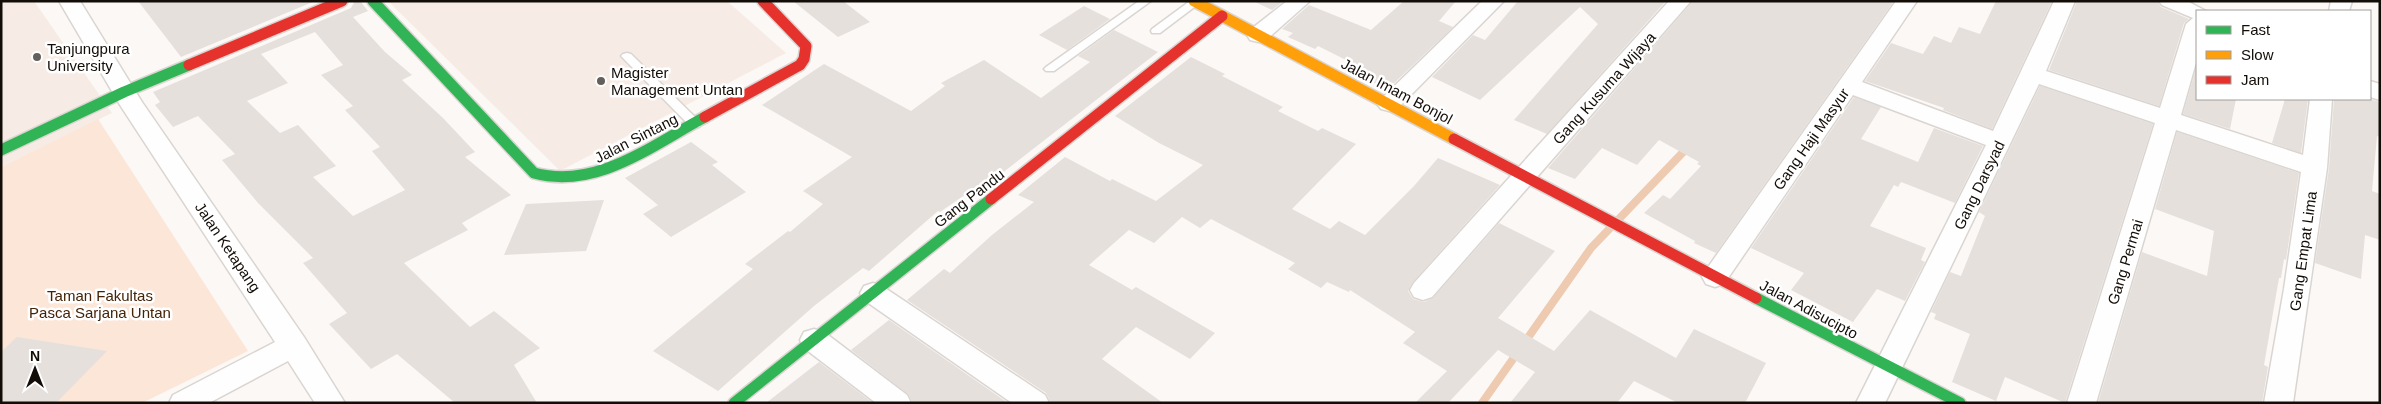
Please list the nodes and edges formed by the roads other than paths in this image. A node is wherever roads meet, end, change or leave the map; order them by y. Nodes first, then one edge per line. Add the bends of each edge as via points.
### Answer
1 (70, 1) edge
2 (342, 1) edge
3 (372, 1) edge
4 (763, 1) edge
5 (1146, 1) edge
6 (1300, 1) edge
7 (1494, 1) edge
8 (1681, 1) edge
9 (1907, 1) edge
10 (2065, 1) edge
11 (2169, 1) edge
12 (1195, 2) edge
13 (2196, 13) edge
14 (1222, 16) junction
15 (2196, 27) edge
16 (1156, 31) dead end
17 (1258, 34) junction
18 (627, 56) dead end
19 (1050, 69) dead end
20 (2034, 74) junction
21 (1849, 86) junction
22 (124, 92) junction
23 (2322, 100) edge
24 (1389, 104) junction
25 (2169, 120) junction
26 (695, 124) junction
27 (2000, 142) junction
28 (1, 150) edge
29 (2315, 168) junction
30 (1526, 176) junction
31 (1646, 239) joint
32 (1715, 277) junction
33 (1423, 290) dead end
34 (873, 293) junction
35 (814, 340) junction
36 (294, 345) junction
37 (1889, 368) junction
38 (183, 403) edge
39 (331, 403) edge
40 (734, 403) edge
41 (898, 403) edge
42 (1035, 403) edge
43 (1870, 403) edge
44 (1960, 403) edge
45 (2081, 403) edge
46 (2278, 403) edge

1 - 22 street, Jalan Ketapang
2 - 22 street
3 - 26 street, Jalan Sintang via 534,173 548,179 590,178
4 - 26 street, Jalan Sintang via 802,40 806,46 804,59 800,65
5 - 19 lane
6 - 17 street
7 - 24 street
8 - 30 street, Gang Kusuma Wijaya
9 - 21 street, Gang Haji Masyur
10 - 20 street, Gang Darsyad
11 - 13 street
12 - 14 street, Jalan Imam Bonjol
12 - 16 lane
14 - 17 street, Jalan Imam Bonjol
14 - 34 street, Gang Pandu
15 - 25 street, Gang Permai
17 - 24 street, Jalan Imam Bonjol
18 - 26 lane
20 - 25 street
20 - 27 street, Gang Darsyad
21 - 27 street
21 - 32 street, Gang Haji Masyur
22 - 28 street
22 - 36 street, Jalan Ketapang
23 - 29 street, Gang Empat Lima
24 - 30 street, Jalan Imam Bonjol
25 - 29 street
25 - 45 street, Gang Permai
27 - 37 street, Gang Darsyad
29 - 46 street, Gang Empat Lima via 2294,318
30 - 31 street, Jalan Imam Bonjol
30 - 33 street, Gang Kusuma Wijaya
31 - 32 street, Jalan Adisucipto
32 - 37 street, Jalan Adisucipto
34 - 35 street, Gang Pandu
34 - 42 street
35 - 40 street, Gang Pandu
35 - 41 street
36 - 38 street
36 - 39 street, Jalan Ketapang
37 - 43 street, Gang Darsyad
37 - 44 street, Jalan Adisucipto

